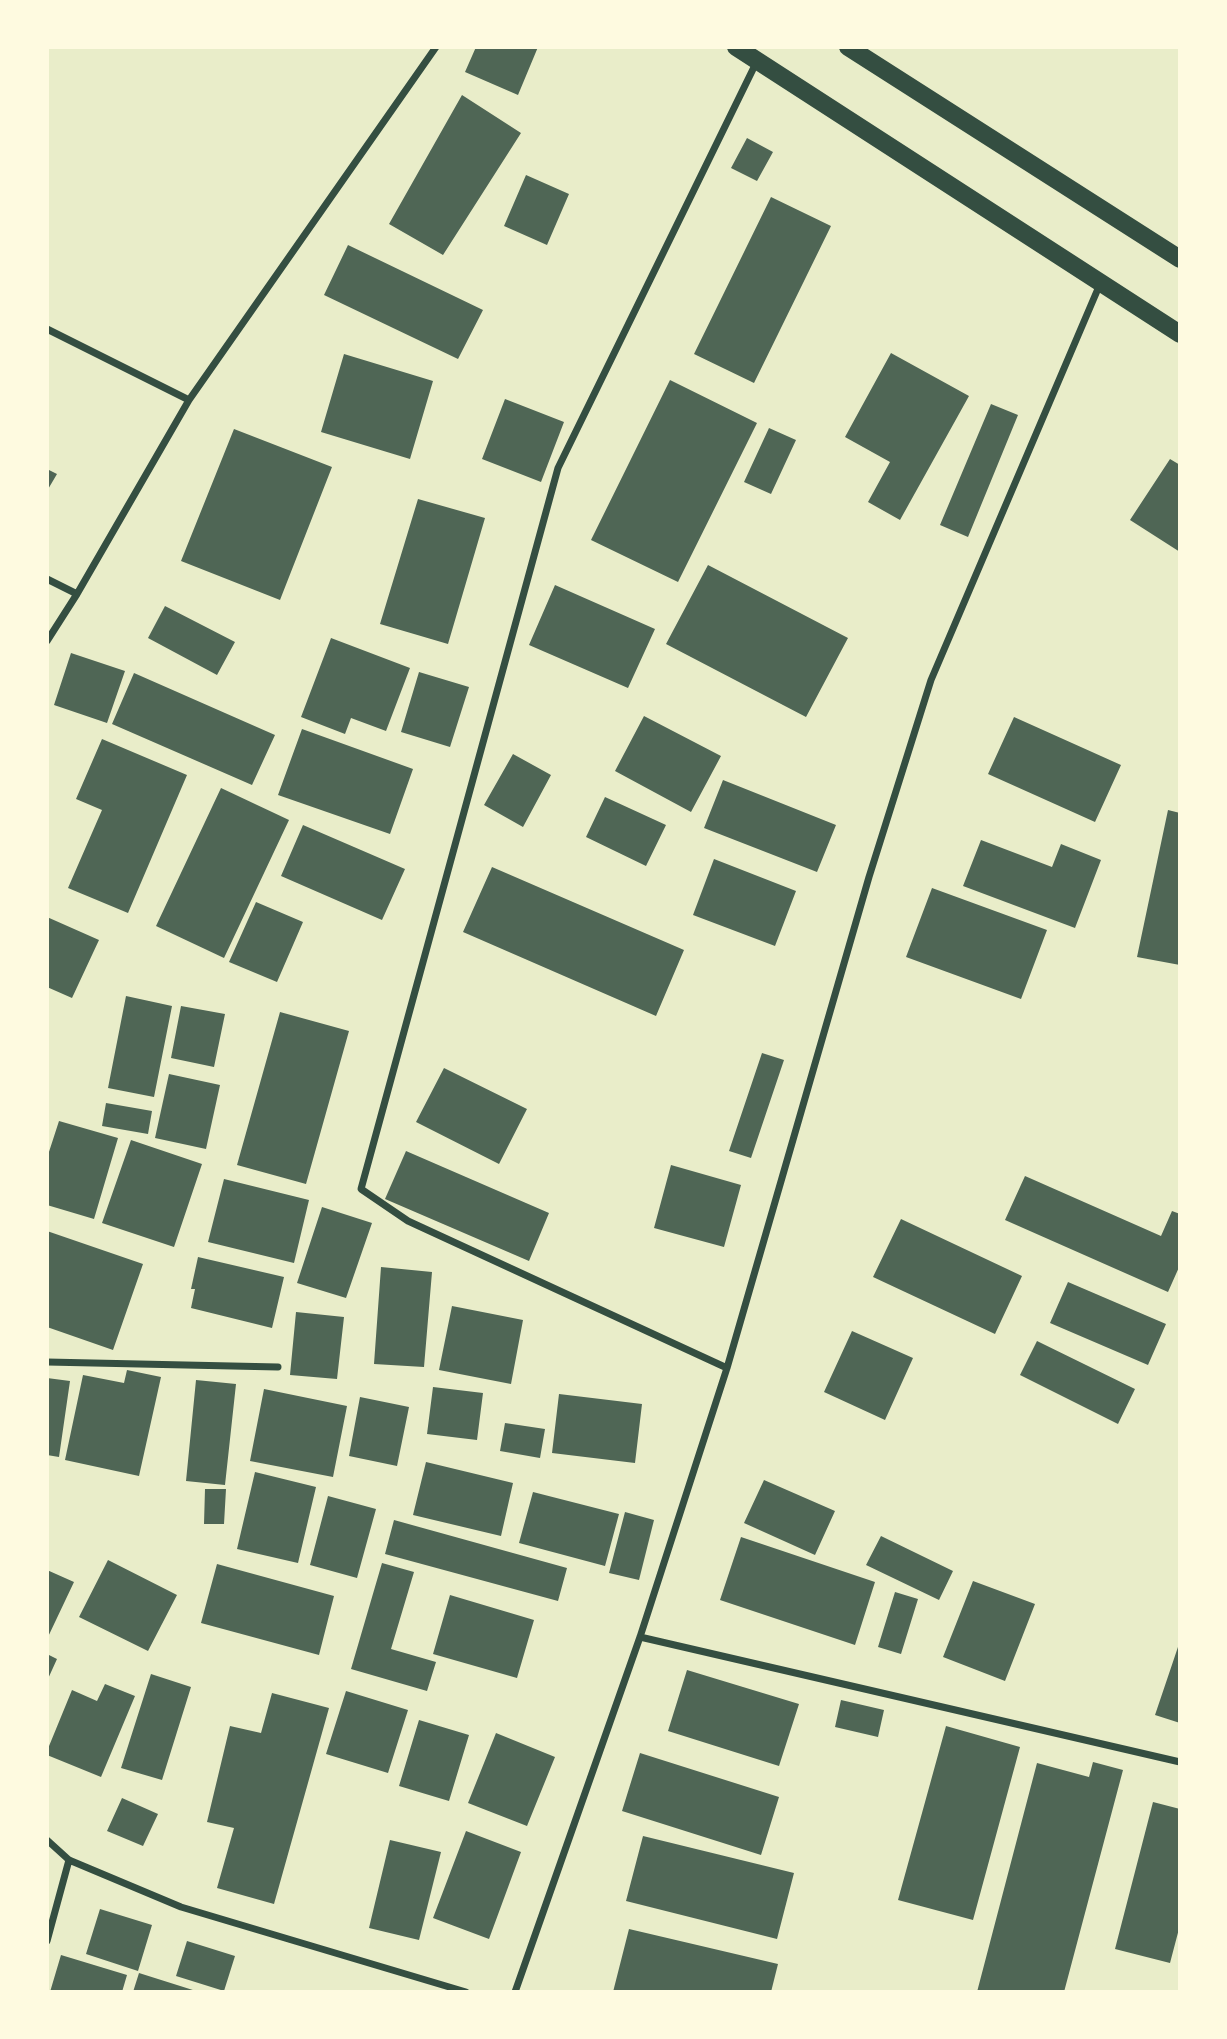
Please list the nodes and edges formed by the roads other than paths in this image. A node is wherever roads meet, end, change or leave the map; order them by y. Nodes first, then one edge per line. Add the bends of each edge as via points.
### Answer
1 (436, 47) edge
2 (736, 47) edge
3 (848, 47) edge
4 (757, 60) junction
5 (1180, 259) edge
6 (1100, 284) junction
7 (47, 329) edge
8 (1180, 334) edge
9 (189, 400) junction
10 (47, 579) edge
11 (77, 594) junction
12 (47, 641) edge
13 (47, 1362) edge
14 (278, 1367) dead end
15 (727, 1368) junction
16 (640, 1637) junction
17 (1180, 1762) edge
18 (47, 1840) edge
19 (69, 1860) junction
20 (47, 1941) edge
21 (466, 1992) edge
22 (515, 1992) edge

1 - 9 street
2 - 4 main road
3 - 5 main road
4 - 6 main road
4 - 15 street via 558,468 361,1189 408,1221
6 - 8 main road
6 - 15 street via 931,680
7 - 9 street
9 - 11 street
10 - 11 street
11 - 12 street
13 - 14 street
15 - 16 street
16 - 17 street
16 - 22 street
18 - 19 street
19 - 20 street
19 - 21 street via 181,1907

